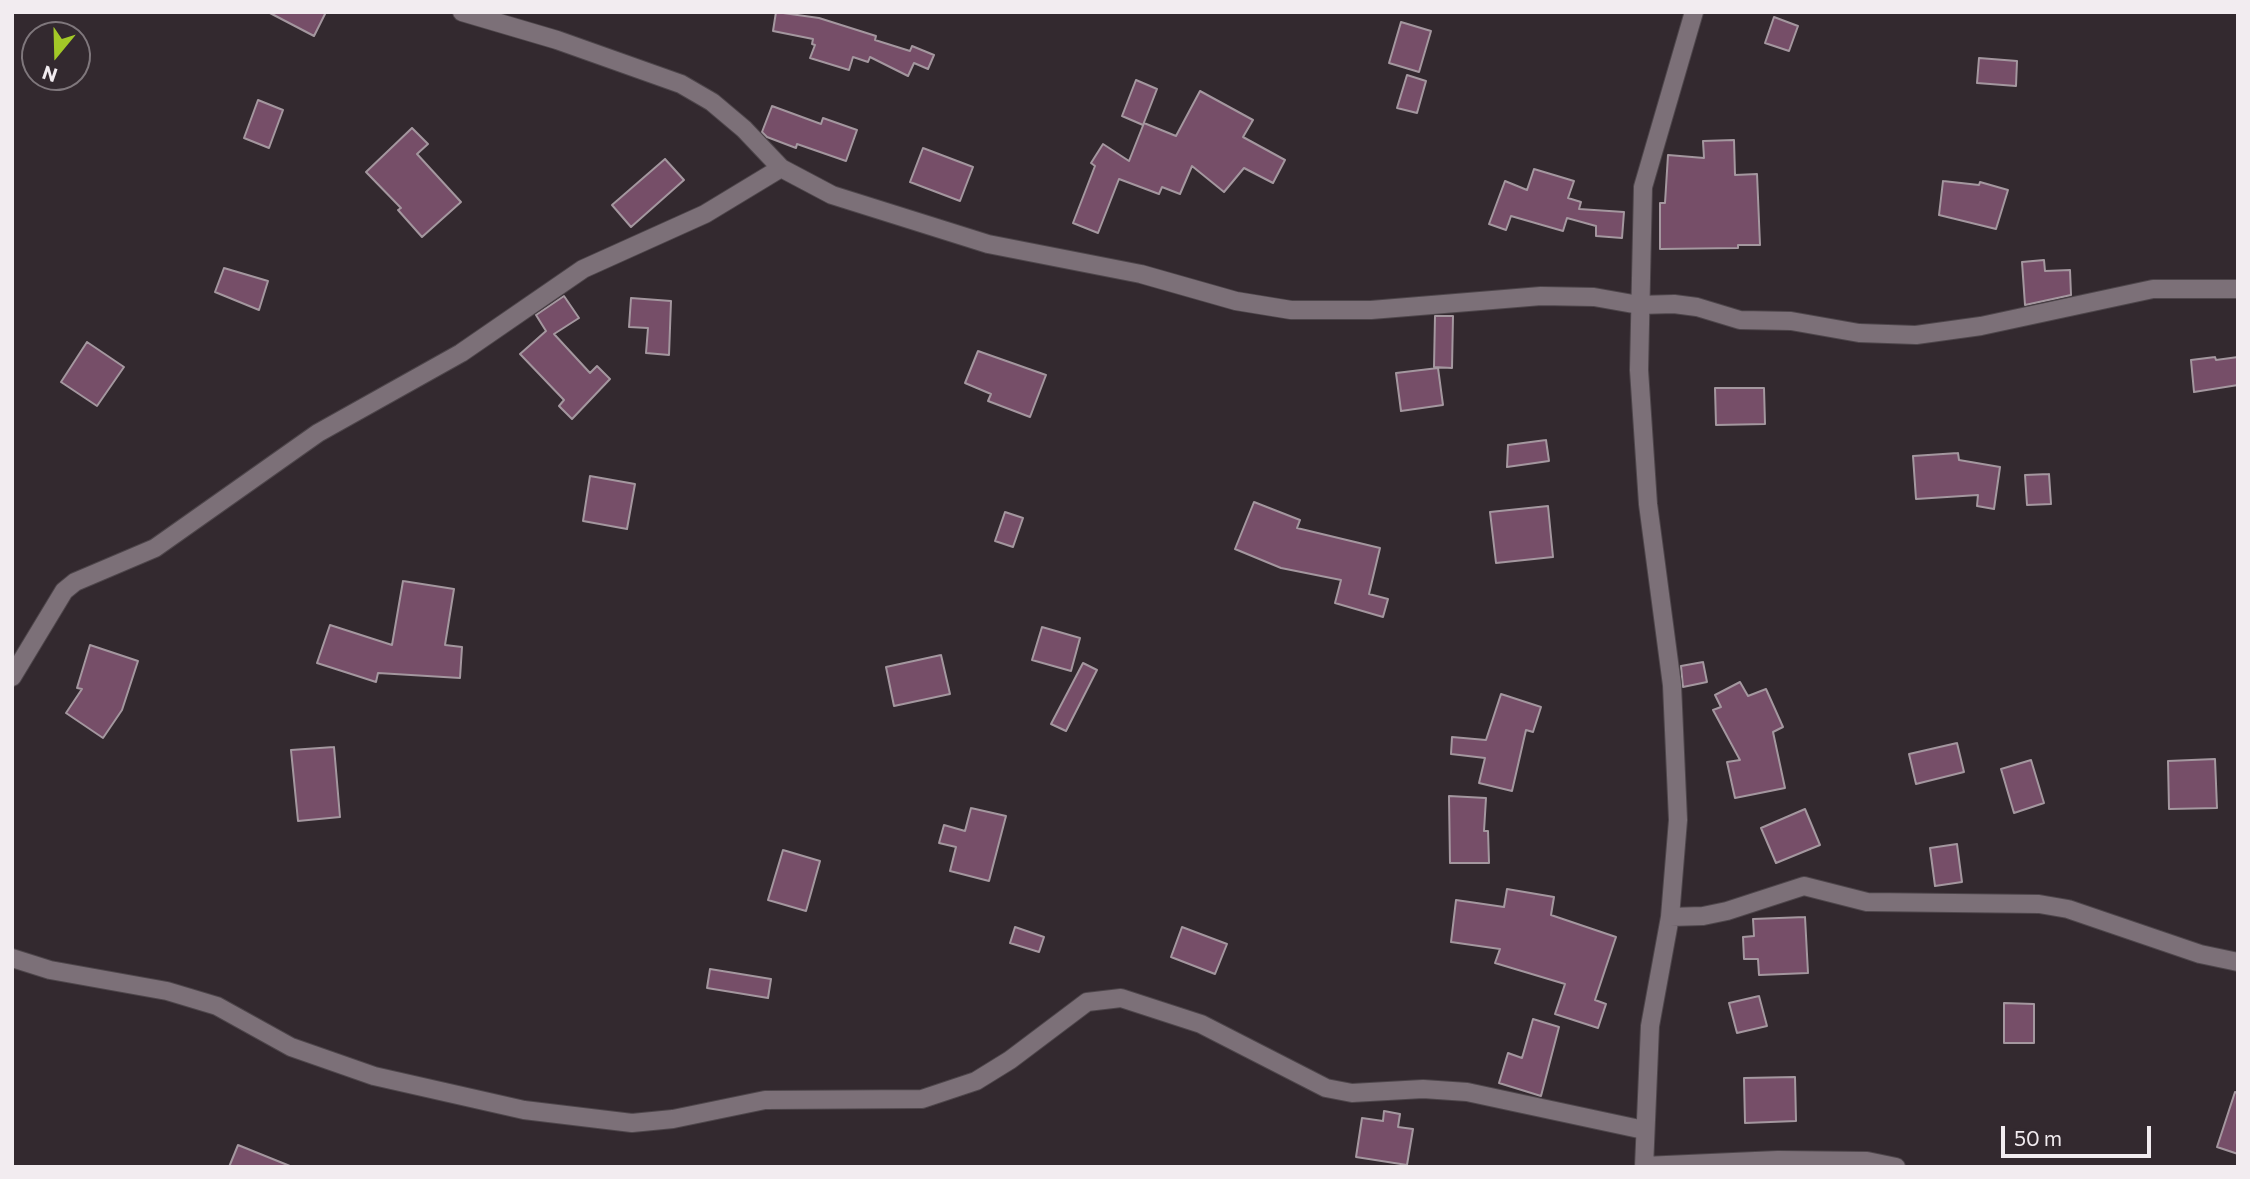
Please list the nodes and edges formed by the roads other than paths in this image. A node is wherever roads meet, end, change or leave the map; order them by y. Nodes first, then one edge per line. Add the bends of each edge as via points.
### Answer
1 (462, 12) edge
2 (1694, 12) edge
3 (781, 168) junction
4 (2238, 289) edge
5 (1639, 305) junction
6 (12, 677) edge
7 (1670, 916) junction
8 (12, 958) edge
9 (2238, 961) edge
10 (1644, 1130) junction
11 (1644, 1167) edge
12 (1896, 1167) edge

1 - 3 street via 681,84 712,102
2 - 5 street via 1643,187
3 - 5 street via 832,195 988,244 1291,310 1371,310 1541,296 1594,297
3 - 6 street via 705,214 583,268 461,353 318,433 155,548 75,582 64,591
4 - 5 street via 2153,289 1981,326 1916,335 1740,320 1674,304
5 - 7 street via 1648,504 1673,699 1678,820
7 - 9 street via 1727,911 1804,887 1867,902 2039,904 2068,909 2200,954
7 - 10 street via 1650,1026
8 - 10 street via 217,1006 291,1047 374,1076 524,1110 632,1123 765,1100 922,1099 976,1081 1087,1002 1121,998 1201,1024 1326,1088 1352,1093 1466,1092
10 - 11 street
11 - 12 street via 1778,1160 1867,1161

